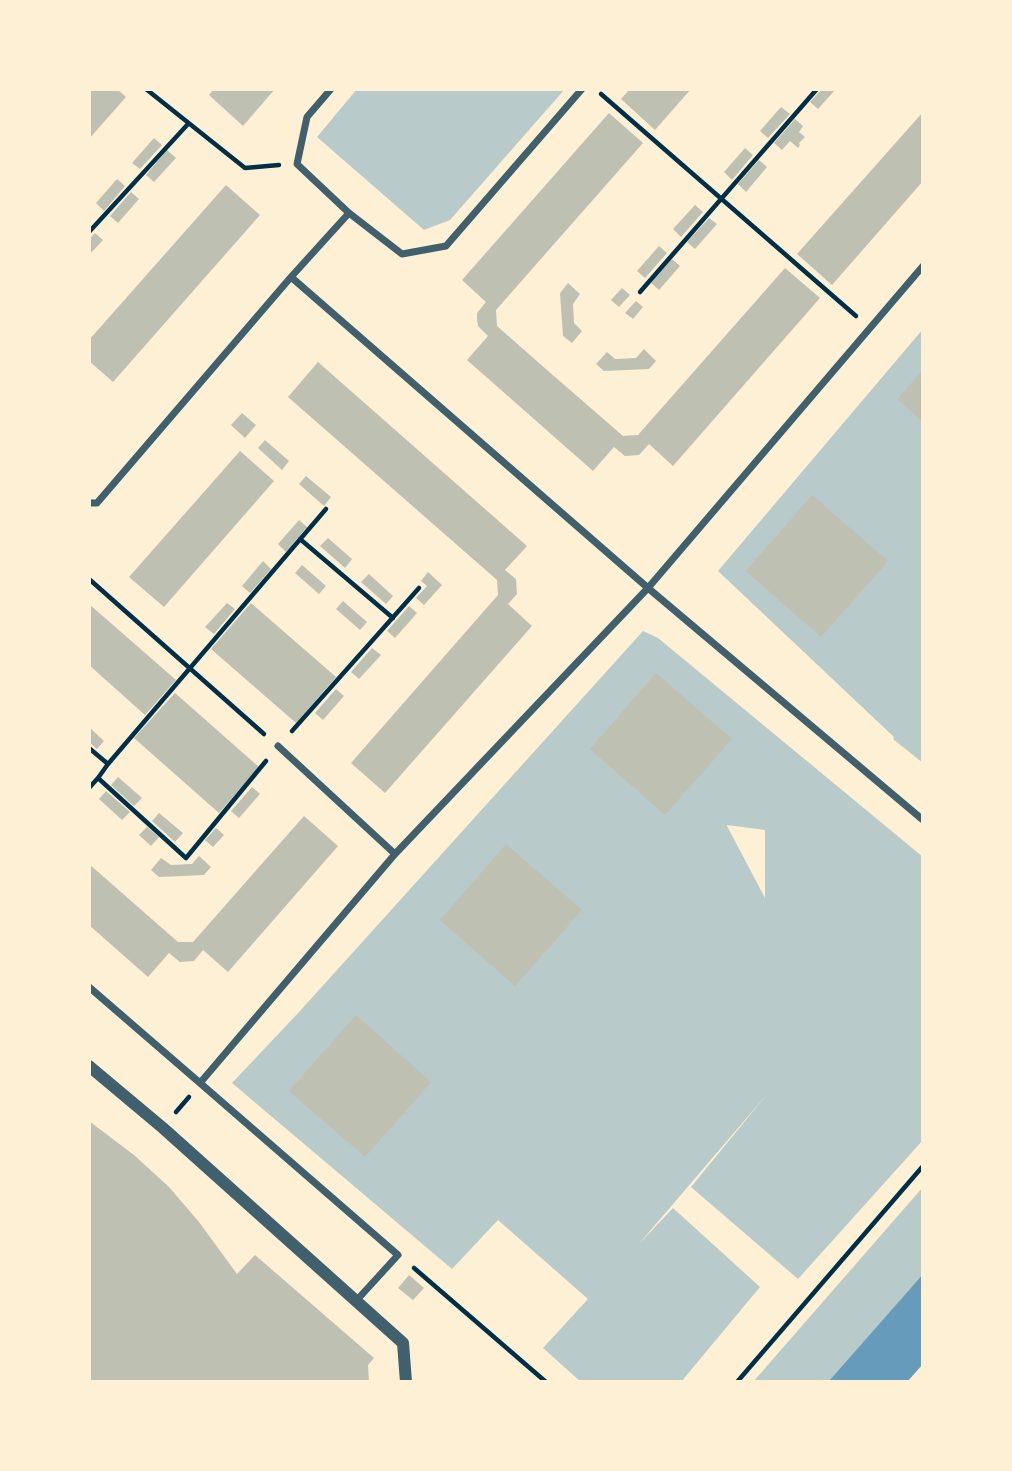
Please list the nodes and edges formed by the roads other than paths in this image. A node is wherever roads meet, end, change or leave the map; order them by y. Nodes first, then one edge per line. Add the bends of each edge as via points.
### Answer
1 (331, 89) edge
2 (582, 89) edge
3 (349, 213) junction
4 (923, 266) edge
5 (291, 277) junction
6 (89, 503) edge
7 (648, 588) junction
8 (278, 746) road end
9 (923, 820) edge
10 (395, 854) junction
11 (89, 988) edge
12 (89, 1066) edge
13 (200, 1083) junction
14 (356, 1301) junction
15 (406, 1382) edge

1 - 3 street via 307,117 297,164
2 - 3 street via 446,246 402,254
3 - 5 street
4 - 7 street
5 - 6 street via 97,503
5 - 7 street
7 - 9 street
7 - 10 street
8 - 10 street
10 - 13 street
11 - 13 street
12 - 14 street
13 - 14 street via 398,1255
14 - 15 street via 403,1343

